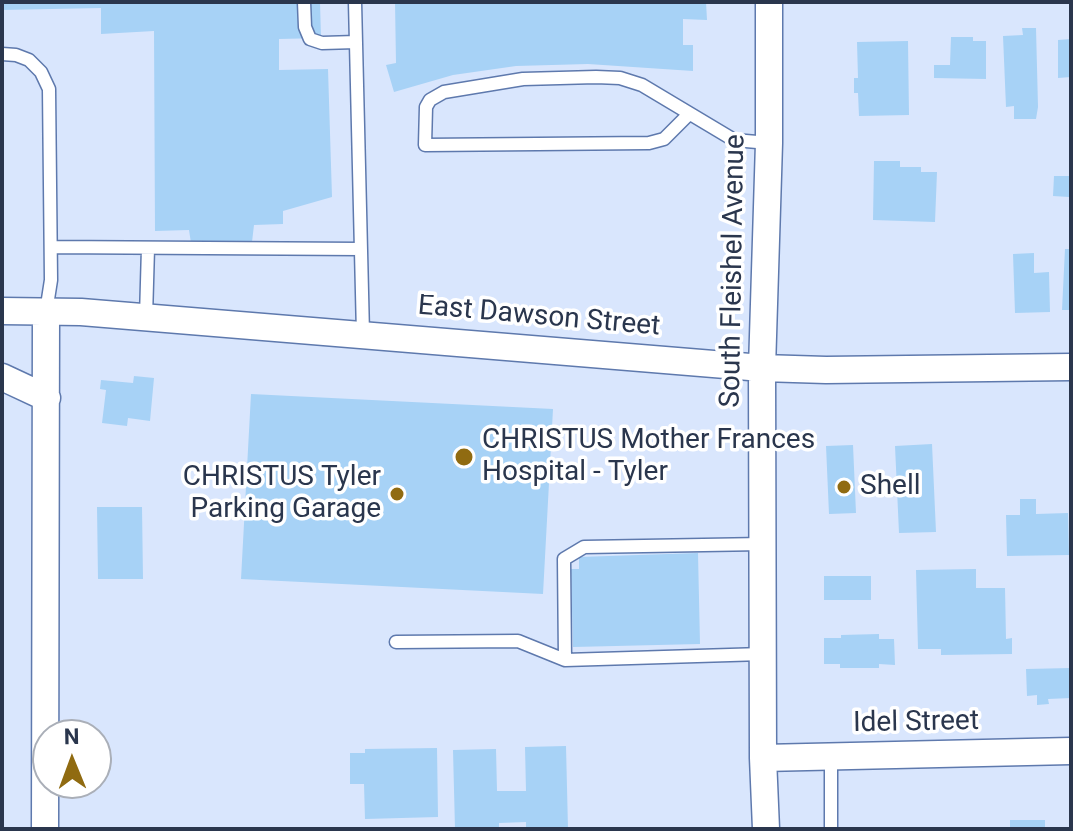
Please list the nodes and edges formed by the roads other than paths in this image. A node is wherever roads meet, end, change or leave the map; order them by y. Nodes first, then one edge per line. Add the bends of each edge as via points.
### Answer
1 (304, 2) edge
2 (355, 2) edge
3 (769, 2) edge
4 (356, 42) junction
5 (2, 54) edge
6 (688, 115) junction
7 (769, 143) junction
8 (51, 247) junction
9 (148, 248) junction
10 (361, 249) junction
11 (2, 311) edge
12 (46, 312) junction
13 (146, 317) junction
14 (363, 334) junction
15 (1071, 367) edge
16 (762, 368) junction
17 (2, 377) edge
18 (47, 398) junction
19 (763, 544) junction
20 (396, 642) dead end
21 (763, 654) junction
22 (565, 660) junction
23 (1071, 751) edge
24 (831, 757) junction
25 (763, 758) junction
26 (45, 829) edge
27 (766, 829) edge
28 (831, 829) edge

1 - 4 lane via 310,39
2 - 4 lane
3 - 7 street, South Fleishel Avenue
4 - 10 lane
5 - 8 lane via 29,60 49,89
6 - 6 lane via 642,85 620,78 523,79 444,92 430,100 424,117 425,145 649,143 664,139
6 - 7 lane via 734,140
7 - 16 street, South Fleishel Avenue
8 - 9 lane
8 - 12 lane
9 - 10 lane
9 - 13 lane
10 - 14 lane
11 - 12 street, East Dawson Street
12 - 13 street, East Dawson Street
12 - 18 street
13 - 14 street, East Dawson Street
14 - 16 street, East Dawson Street
15 - 16 street, East Dawson Street
16 - 19 street, South Fleishel Avenue
17 - 18 street
18 - 26 street
19 - 21 street, South Fleishel Avenue
19 - 22 lane via 584,547 564,559
20 - 22 lane via 518,641
21 - 22 lane
21 - 25 street, South Fleishel Avenue
23 - 24 street, Idel Street
24 - 25 street, Idel Street
24 - 28 lane
25 - 27 street, South Fleishel Avenue

